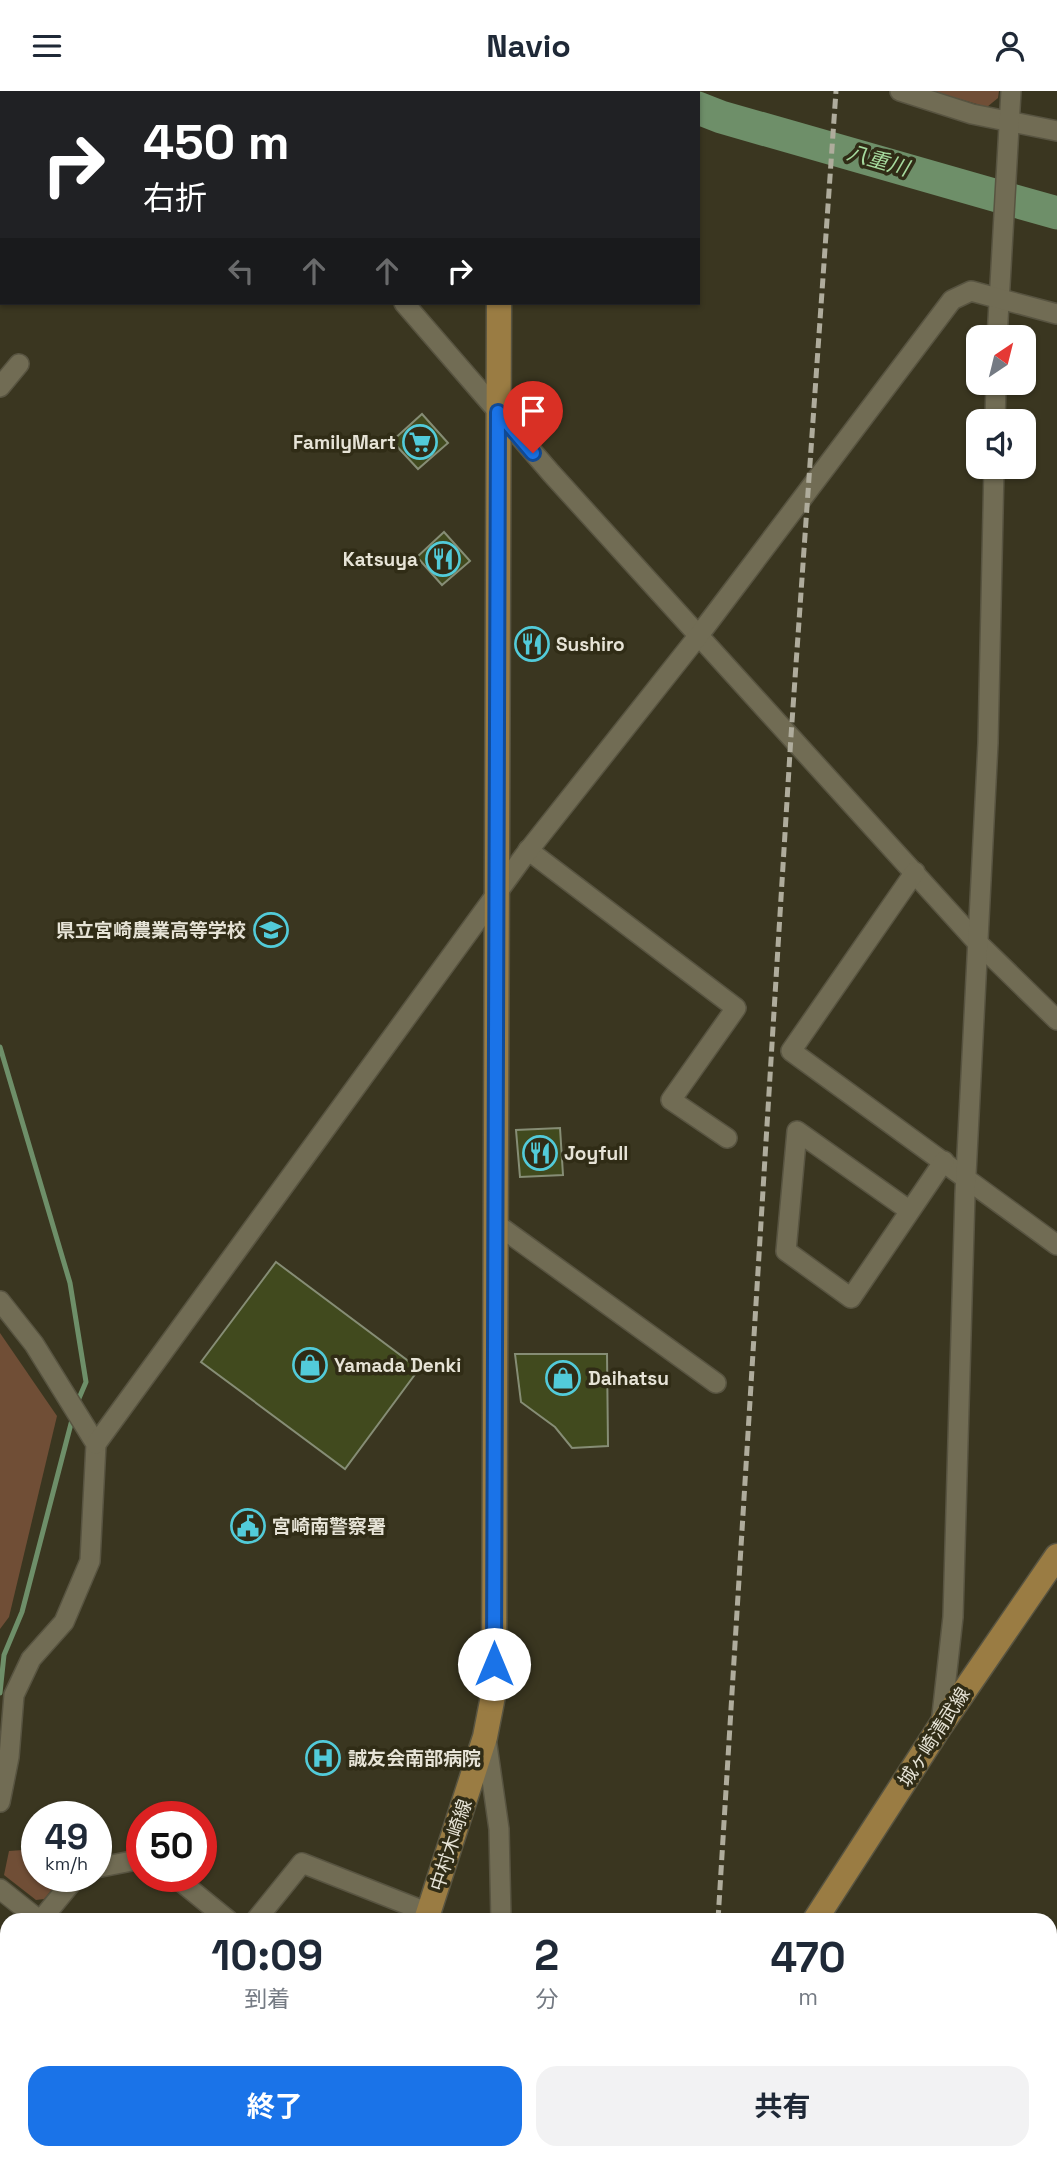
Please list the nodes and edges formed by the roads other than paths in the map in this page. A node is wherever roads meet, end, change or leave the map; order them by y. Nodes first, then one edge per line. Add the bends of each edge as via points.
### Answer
1 (900, 91) edge
2 (1011, 91) edge
3 (1010, 128) junction
4 (1057, 131) edge
5 (998, 292) junction
6 (406, 305) edge
7 (499, 305) edge
8 (1057, 314) edge
9 (997, 325) edge
10 (19, 364) dead end
11 (0, 387) edge
12 (498, 412) junction
13 (994, 479) edge
14 (699, 635) junction
15 (528, 850) junction
16 (915, 872) junction
17 (497, 892) junction
18 (976, 941) junction
19 (1057, 1020) edge
20 (727, 1139) dead end
21 (944, 1161) junction
22 (965, 1177) junction
23 (909, 1212) junction
24 (495, 1223) junction
25 (1057, 1245) edge
26 (0, 1301) edge
27 (716, 1384) dead end
28 (96, 1444) junction
29 (1057, 1556) edge
30 (941, 1725) junction
31 (485, 1737) junction
32 (0, 1802) edge
33 (0, 1889) edge
34 (64, 1892) edge
35 (194, 1892) edge
36 (31, 1913) edge
37 (46, 1913) edge
38 (219, 1913) edge
39 (262, 1913) edge
40 (420, 1913) edge
41 (428, 1913) edge
42 (501, 1913) edge
43 (820, 1913) edge

1 - 3 street
2 - 3 street
3 - 4 street
3 - 5 street
5 - 8 street
5 - 9 street
5 - 14 street via 971,291 953,300
6 - 12 street
7 - 12 main road, 中村木崎線
10 - 11 street
12 - 14 street
12 - 17 main road, 中村木崎線
13 - 18 street via 988,743
14 - 15 street
14 - 16 street
15 - 17 street
15 - 20 street via 736,1008 671,1100
16 - 18 street
16 - 21 street via 791,1051
17 - 24 main road, 中村木崎線
17 - 28 street
18 - 19 street
18 - 22 street
21 - 22 street
21 - 23 street
22 - 25 street
22 - 30 street via 953,1617
23 - 23 street via 851,1298 786,1251 797,1131
24 - 27 street
24 - 31 main road, 中村木崎線 via 494,1691
26 - 28 street via 34,1343
28 - 32 street via 90,1561 64,1622 31,1659 14,1695
29 - 30 main road, 城ヶ崎清武線
30 - 43 main road, 城ヶ崎清武線
31 - 41 main road, 中村木崎線
31 - 42 street via 499,1829
33 - 36 street
34 - 37 street
35 - 38 street
39 - 40 street via 302,1863

